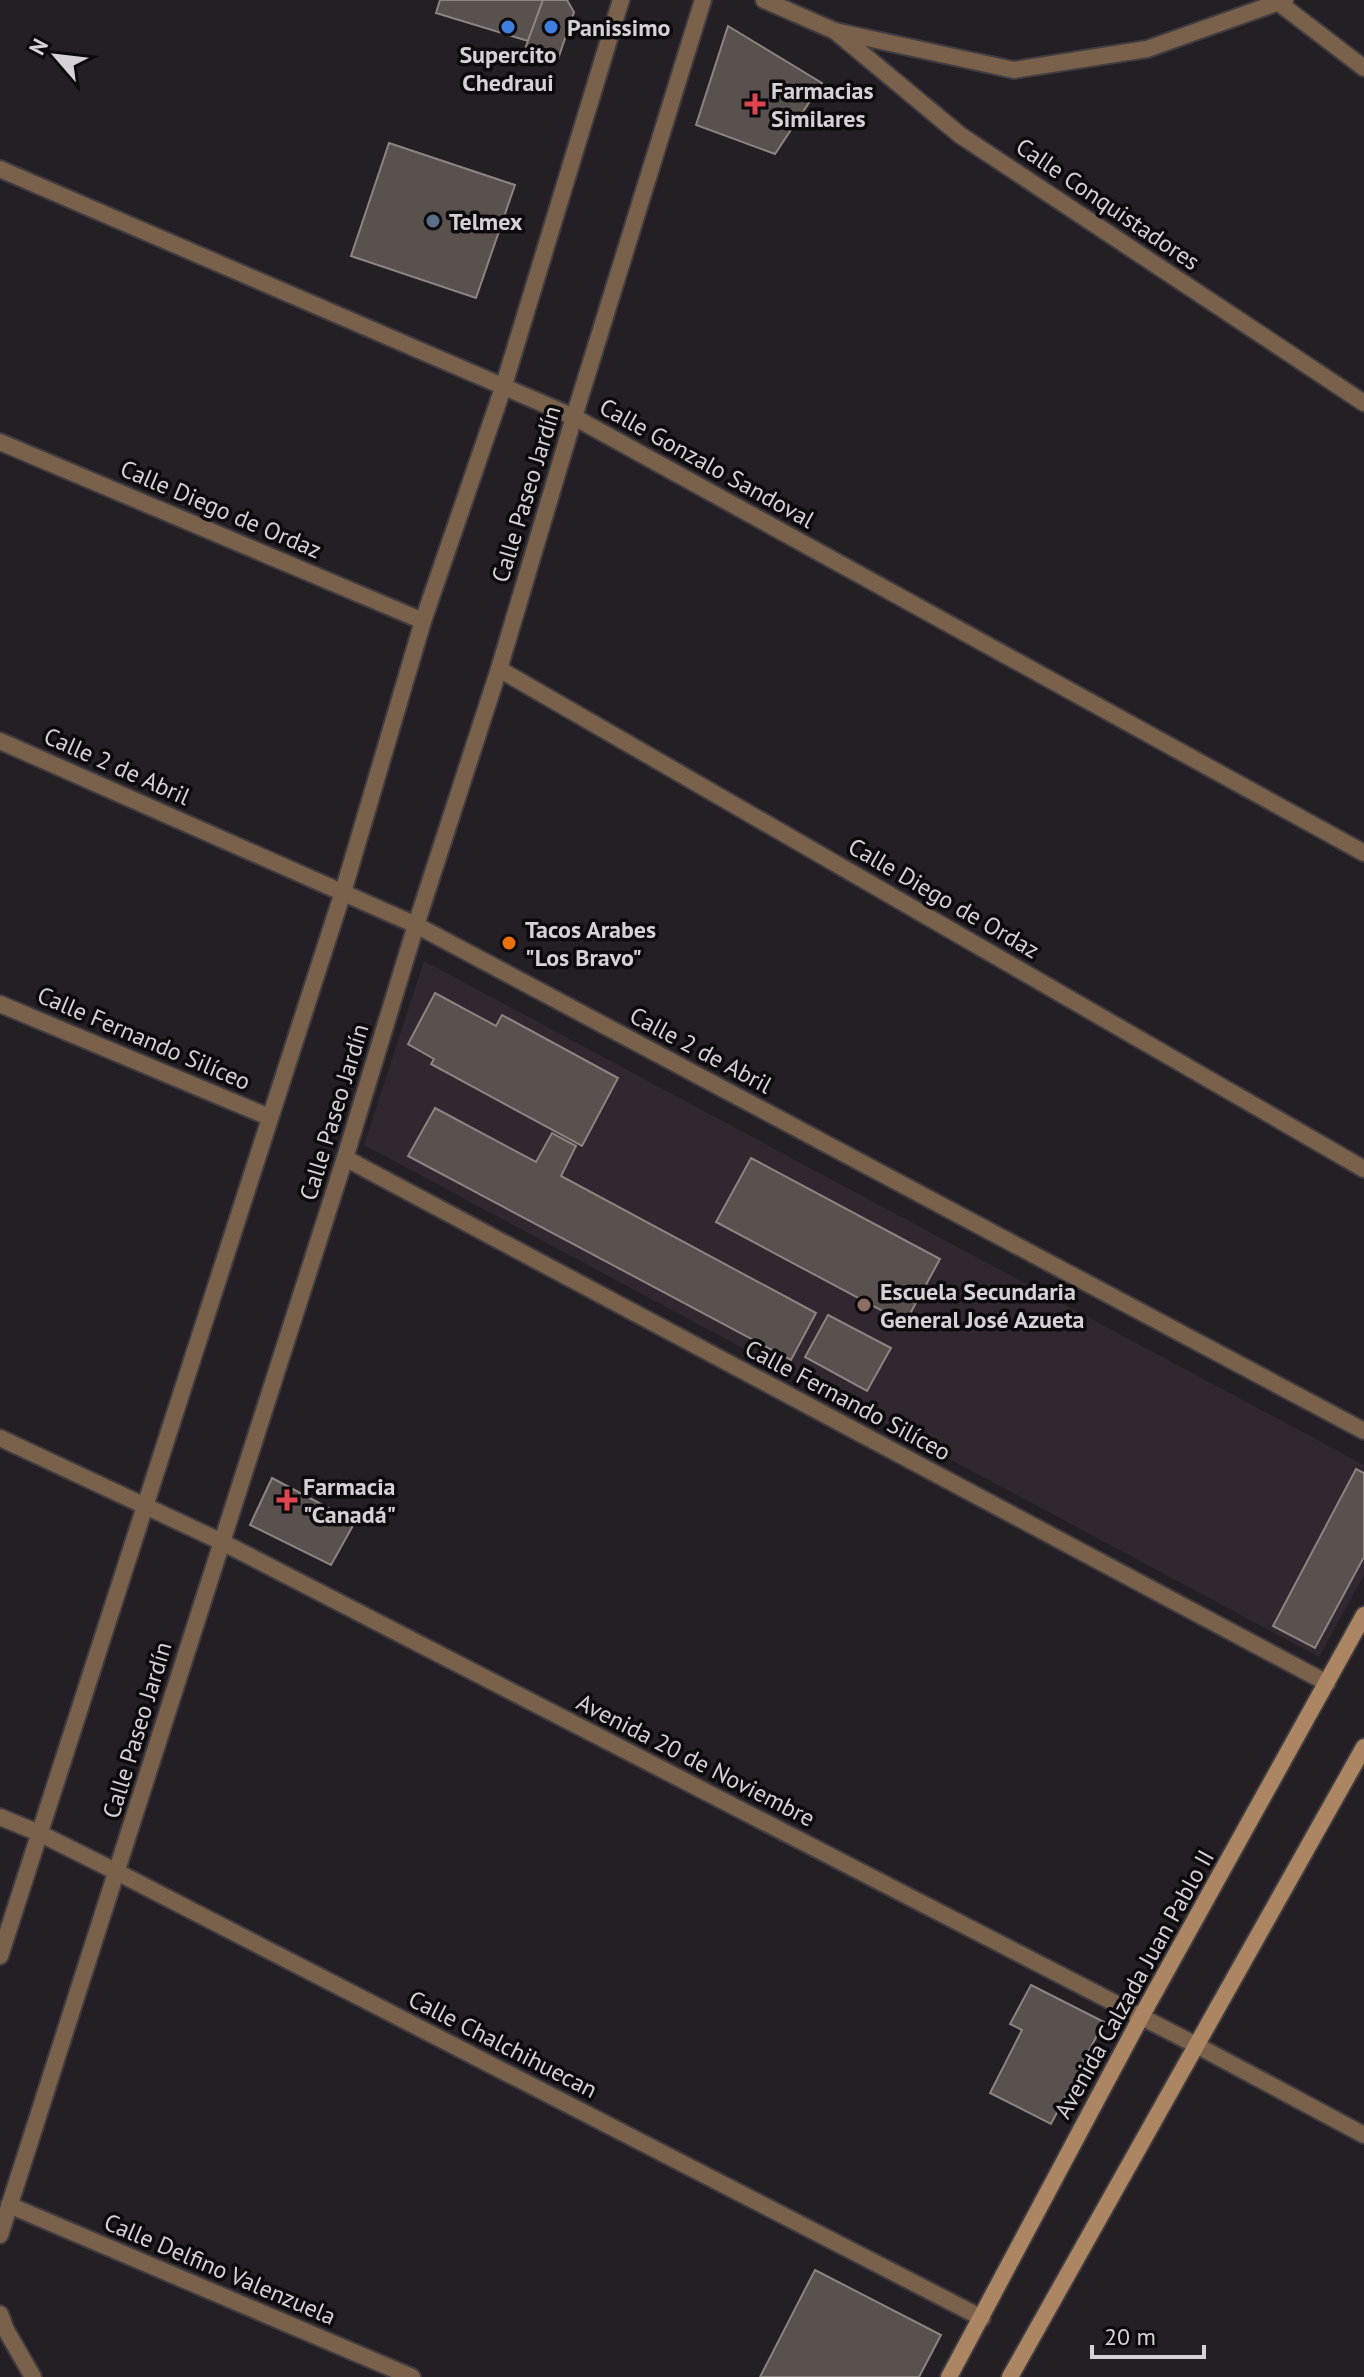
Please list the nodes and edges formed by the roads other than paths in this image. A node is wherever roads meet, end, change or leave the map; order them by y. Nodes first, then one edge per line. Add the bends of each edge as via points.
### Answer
1 (621, 0) edge
2 (703, 0) edge
3 (764, 0) edge
4 (1282, 2) edge
5 (835, 31) junction
6 (1364, 68) edge
7 (0, 169) edge
8 (503, 388) junction
9 (1364, 403) edge
10 (574, 417) junction
11 (0, 442) edge
12 (423, 621) junction
13 (499, 669) junction
14 (0, 741) edge
15 (1364, 853) edge
16 (343, 892) junction
17 (416, 925) junction
18 (0, 1004) edge
19 (269, 1117) junction
20 (345, 1158) junction
21 (1364, 1169) edge
22 (1364, 1431) edge
23 (0, 1438) edge
24 (144, 1506) junction
25 (222, 1542) junction
26 (1364, 1615) edge
27 (1327, 1683) junction
28 (1364, 1747) edge
29 (0, 1817) edge
30 (39, 1833) junction
31 (117, 1872) junction
32 (0, 1956) edge
33 (1141, 2017) junction
34 (1196, 2045) junction
35 (1364, 2135) edge
36 (9, 2205) junction
37 (0, 2235) edge
38 (0, 2314) edge
39 (982, 2318) junction
40 (33, 2377) edge
41 (412, 2377) edge
42 (949, 2377) edge
43 (1010, 2377) edge

1 - 8 street
2 - 10 street, Calle Paseo Jardín
3 - 5 street
4 - 5 street via 1147,49 1014,70
4 - 6 street
5 - 9 street, Calle Conquistadores via 960,135
7 - 8 street, Calle Gonzalo Sandoval
8 - 10 street, Calle Gonzalo Sandoval
8 - 12 street
10 - 13 street, Calle Paseo Jardín
10 - 15 street, Calle Gonzalo Sandoval
11 - 12 street, Calle Diego de Ordaz
12 - 16 street
13 - 17 street, Calle Paseo Jardín
13 - 21 street, Calle Diego de Ordaz
14 - 16 street, Calle 2 de Abril
16 - 17 street, Calle 2 de Abril
16 - 19 street
17 - 20 street, Calle Paseo Jardín
17 - 22 street, Calle 2 de Abril
18 - 19 street, Calle Fernando Silíceo
19 - 24 street
20 - 25 street, Calle Paseo Jardín
20 - 27 street, Calle Fernando Silíceo
23 - 24 street, Avenida 20 de Noviembre
24 - 25 street, Avenida 20 de Noviembre
24 - 30 street
25 - 31 street, Calle Paseo Jardín
25 - 33 street, Avenida 20 de Noviembre
26 - 27 main road, Avenida Calzada Juan Pablo II
27 - 33 main road, Avenida Calzada Juan Pablo II
28 - 34 main road
29 - 30 street, Calle Chalchihuecan
30 - 31 street, Calle Chalchihuecan
30 - 32 street
31 - 36 street, Calle Paseo Jardín
31 - 39 street, Calle Chalchihuecan
33 - 34 street, Avenida 20 de Noviembre
33 - 39 main road, Avenida Calzada Juan Pablo II
34 - 35 street, Avenida 20 de Noviembre
34 - 43 main road
36 - 37 street, Calle Paseo Jardín
36 - 41 street, Calle Delfino Valenzuela
38 - 40 street
39 - 42 main road, Avenida Calzada Juan Pablo II

